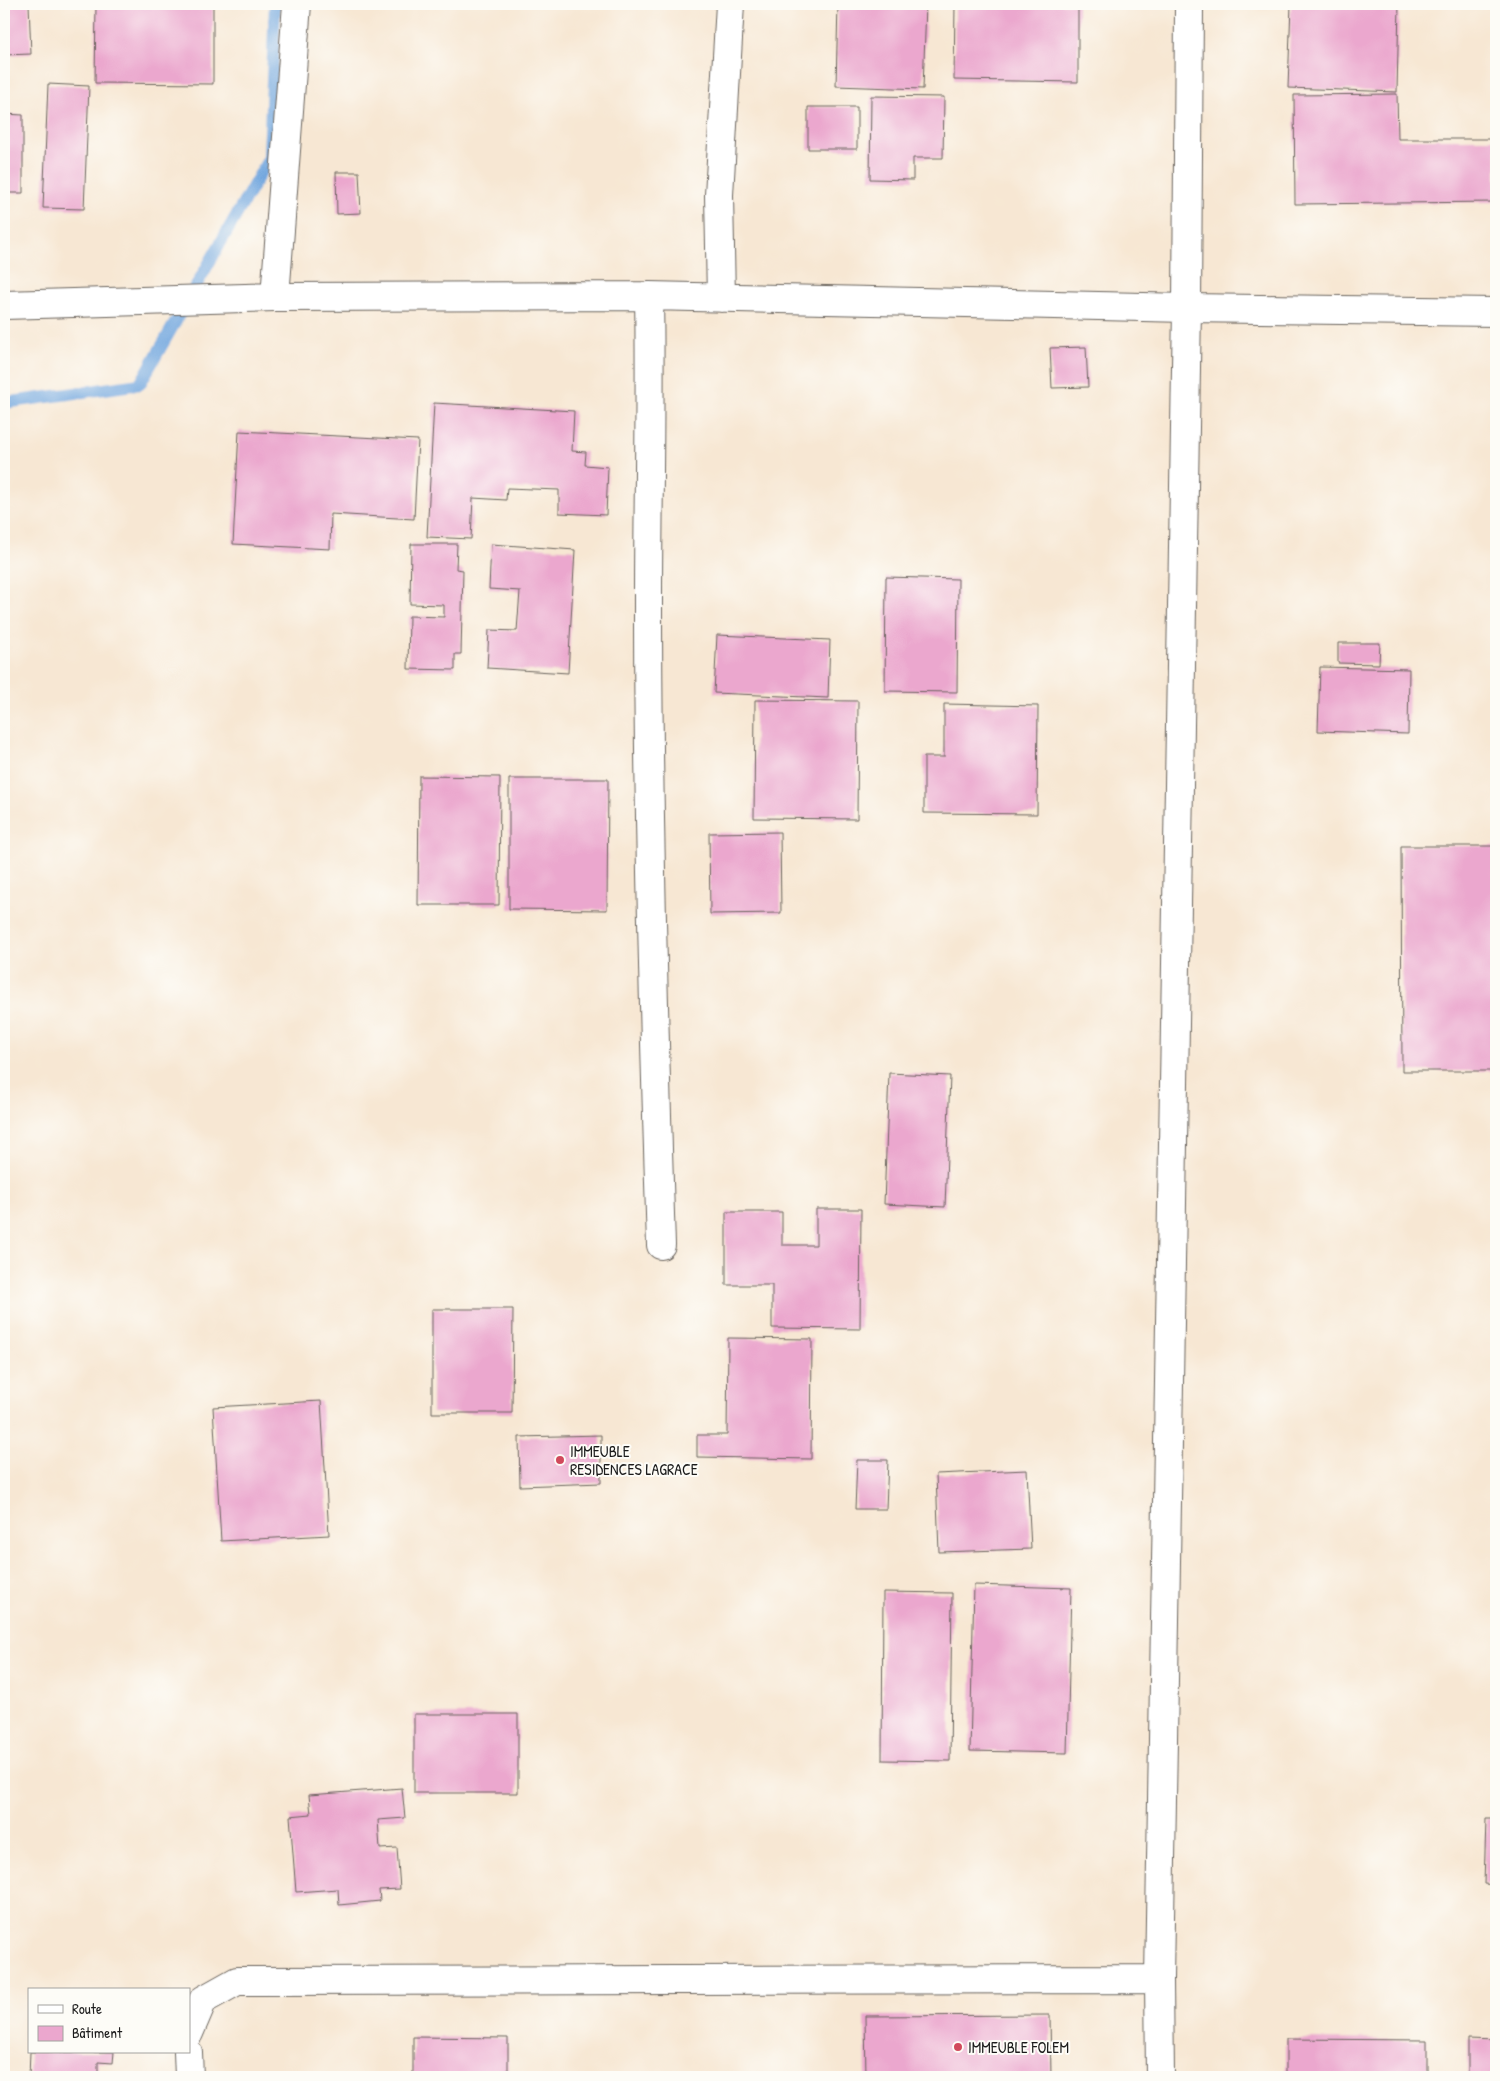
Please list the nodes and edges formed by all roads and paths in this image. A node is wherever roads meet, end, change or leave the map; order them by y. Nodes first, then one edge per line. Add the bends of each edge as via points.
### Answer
1 (297, 4) edge
2 (730, 4) edge
3 (1189, 4) edge
4 (649, 296) junction
5 (275, 297) junction
6 (720, 298) junction
7 (4, 305) edge
8 (1187, 308) junction
9 (1496, 312) edge
10 (660, 1245) dead end
11 (1159, 1979) junction
12 (190, 2031) edge
13 (188, 2054) edge
14 (189, 2077) edge
15 (1160, 2077) edge

1 - 5 street
2 - 6 street via 719,195
3 - 8 street
4 - 5 street
4 - 6 street
4 - 10 street via 650,893
5 - 7 street
6 - 8 street
8 - 9 street
8 - 11 street
11 - 12 street via 237,1981 203,2000
11 - 15 street
13 - 14 street

